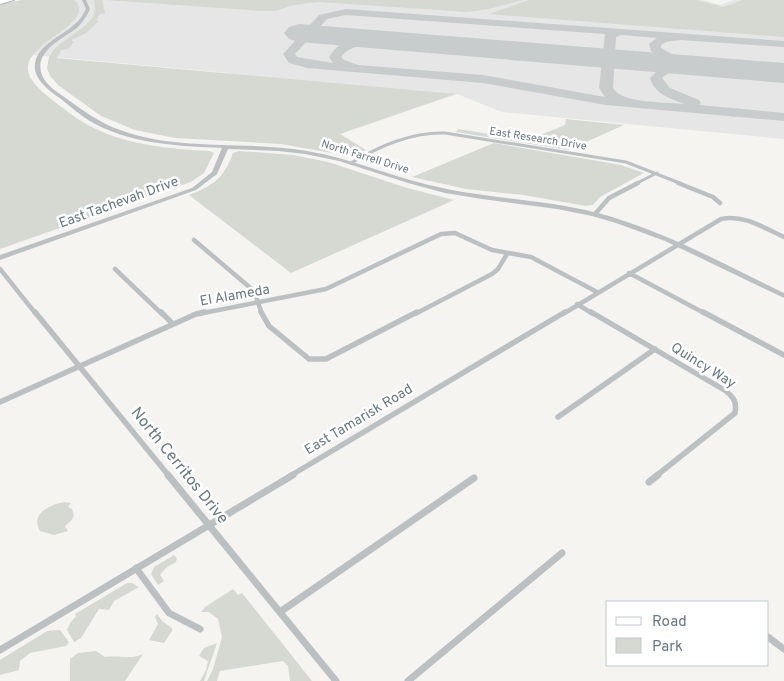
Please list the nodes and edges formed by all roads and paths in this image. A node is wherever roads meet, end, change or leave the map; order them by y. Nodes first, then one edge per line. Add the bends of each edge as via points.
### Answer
1 (9, 0) edge
2 (84, 0) edge
3 (0, 2) edge
4 (226, 146) junction
5 (351, 163) junction
6 (657, 173) junction
7 (720, 203) dead end
8 (595, 214) junction
9 (784, 238) edge
10 (194, 240) dead end
11 (678, 244) junction
12 (507, 254) junction
13 (0, 258) edge
14 (115, 268) dead end
15 (0, 269) edge
16 (629, 273) junction
17 (597, 292) junction
18 (784, 296) edge
19 (259, 303) junction
20 (577, 304) junction
21 (173, 324) junction
22 (655, 349) junction
23 (784, 355) edge
24 (80, 366) junction
25 (0, 402) edge
26 (558, 417) dead end
27 (474, 478) dead end
28 (648, 482) dead end
29 (208, 525) junction
30 (562, 552) dead end
31 (136, 568) junction
32 (280, 612) junction
33 (200, 629) dead end
34 (769, 638) edge
35 (784, 649) edge
36 (0, 650) edge
37 (336, 681) edge
38 (408, 681) edge

1 - 3 main road
2 - 4 street, North Farrell Drive via 88,9 83,19 53,42 40,57 38,72 44,83 85,115 112,129 167,142
4 - 5 street, North Farrell Drive via 293,150
4 - 13 street, East Tachevah Drive via 215,173 194,189
5 - 6 street, East Research Drive via 373,150 416,135 436,132 626,162
5 - 8 street, North Farrell Drive via 435,189 568,207
6 - 7 street, East Research Drive
6 - 8 street via 608,198
8 - 11 street, North Farrell Drive via 648,230
9 - 11 street, East Tamarisk Road via 732,216
10 - 19 street via 254,291
11 - 16 street, East Tamarisk Road
11 - 18 street, North Farrell Drive
12 - 17 street via 531,257
12 - 19 street, El Alameda via 462,235 441,234 326,289
12 - 19 street via 492,274 326,359 309,359 269,326
14 - 21 street
15 - 24 street, North Cerritos Drive
16 - 17 street, East Tamarisk Road
16 - 23 street
17 - 20 street, East Tamarisk Road
19 - 21 street, El Alameda via 205,311
20 - 22 street, Quincy Way
20 - 29 street, East Tamarisk Road
21 - 24 street, El Alameda
22 - 26 street
22 - 28 street, Quincy Way via 726,391 737,404 734,413
24 - 25 street, El Alameda
24 - 29 street, North Cerritos Drive
27 - 32 street
29 - 31 street, East Tamarisk Road
29 - 32 street, North Cerritos Drive
30 - 38 street
31 - 33 street via 169,614
31 - 36 street, East Tamarisk Road
32 - 37 street, North Cerritos Drive
34 - 35 street

